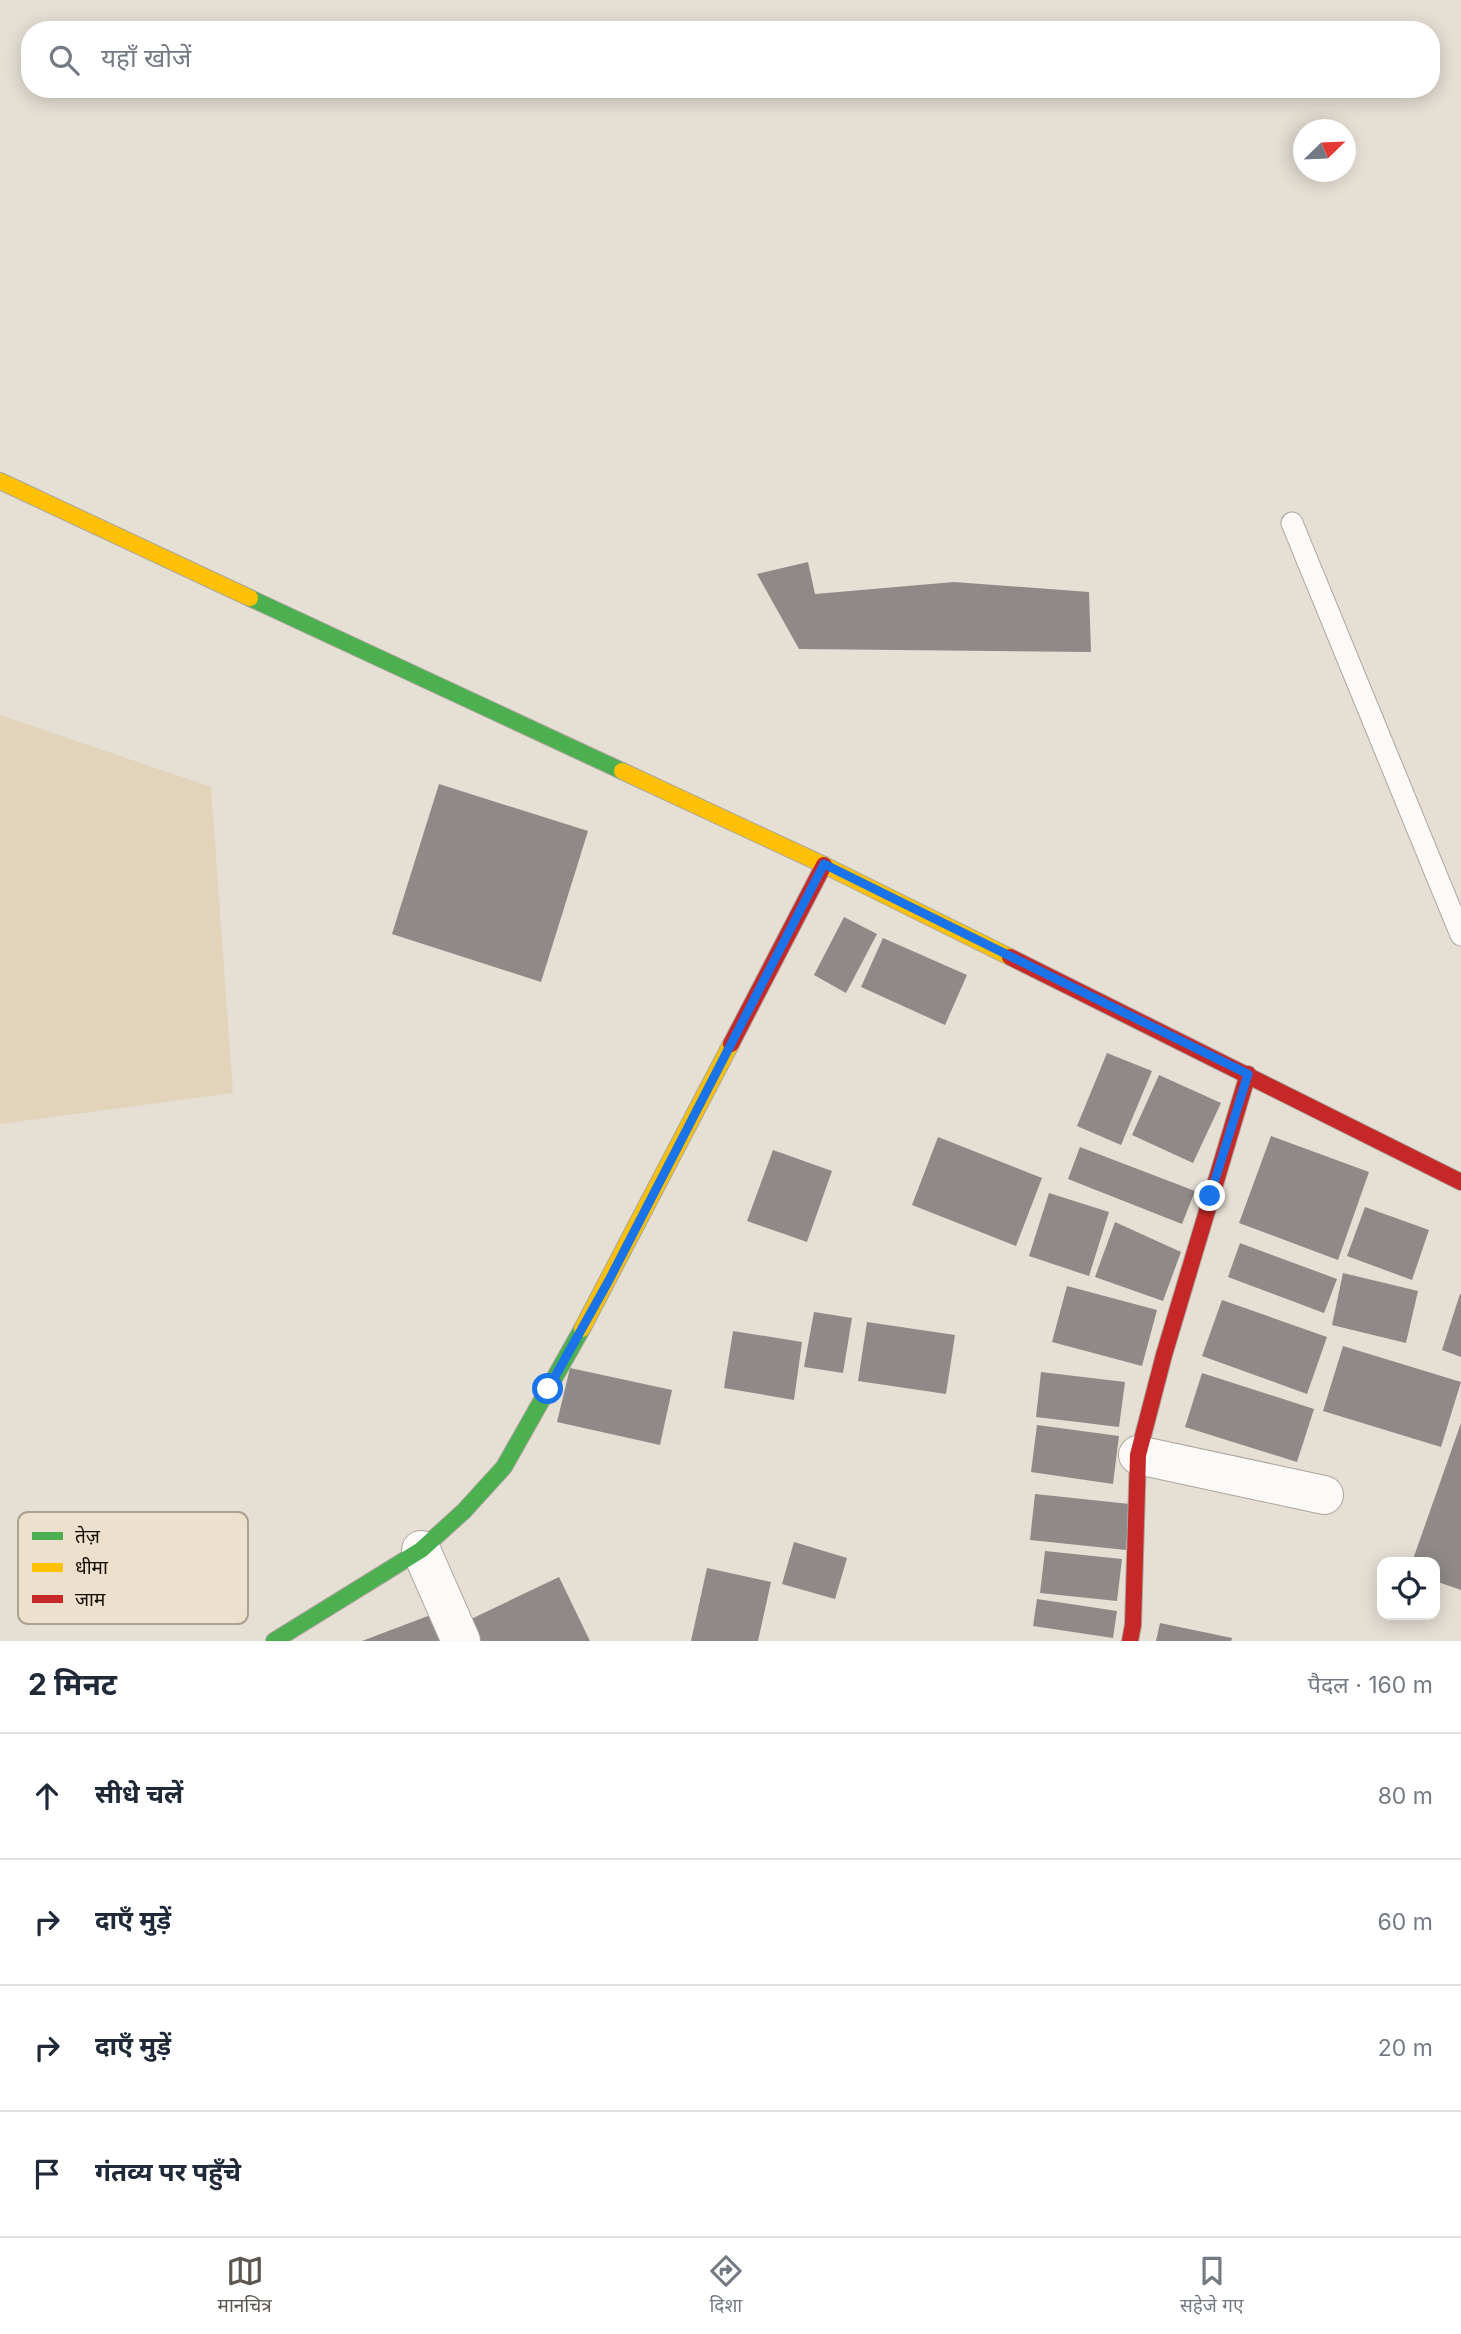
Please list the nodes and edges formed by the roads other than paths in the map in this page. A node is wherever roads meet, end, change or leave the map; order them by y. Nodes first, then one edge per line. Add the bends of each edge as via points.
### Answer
1 (0, 481) edge
2 (1292, 523) dead end
3 (824, 864) junction
4 (1461, 935) edge
5 (1248, 1074) junction
6 (1461, 1182) edge
7 (1138, 1455) junction
8 (1324, 1495) dead end
9 (421, 1550) junction
10 (274, 1641) edge
11 (461, 1641) edge
12 (1130, 1641) edge

1 - 3 street
2 - 4 lane
3 - 5 street
3 - 9 street via 608,1282 504,1467
5 - 6 street
5 - 7 street
7 - 8 street
7 - 12 street
9 - 10 street
9 - 11 street

